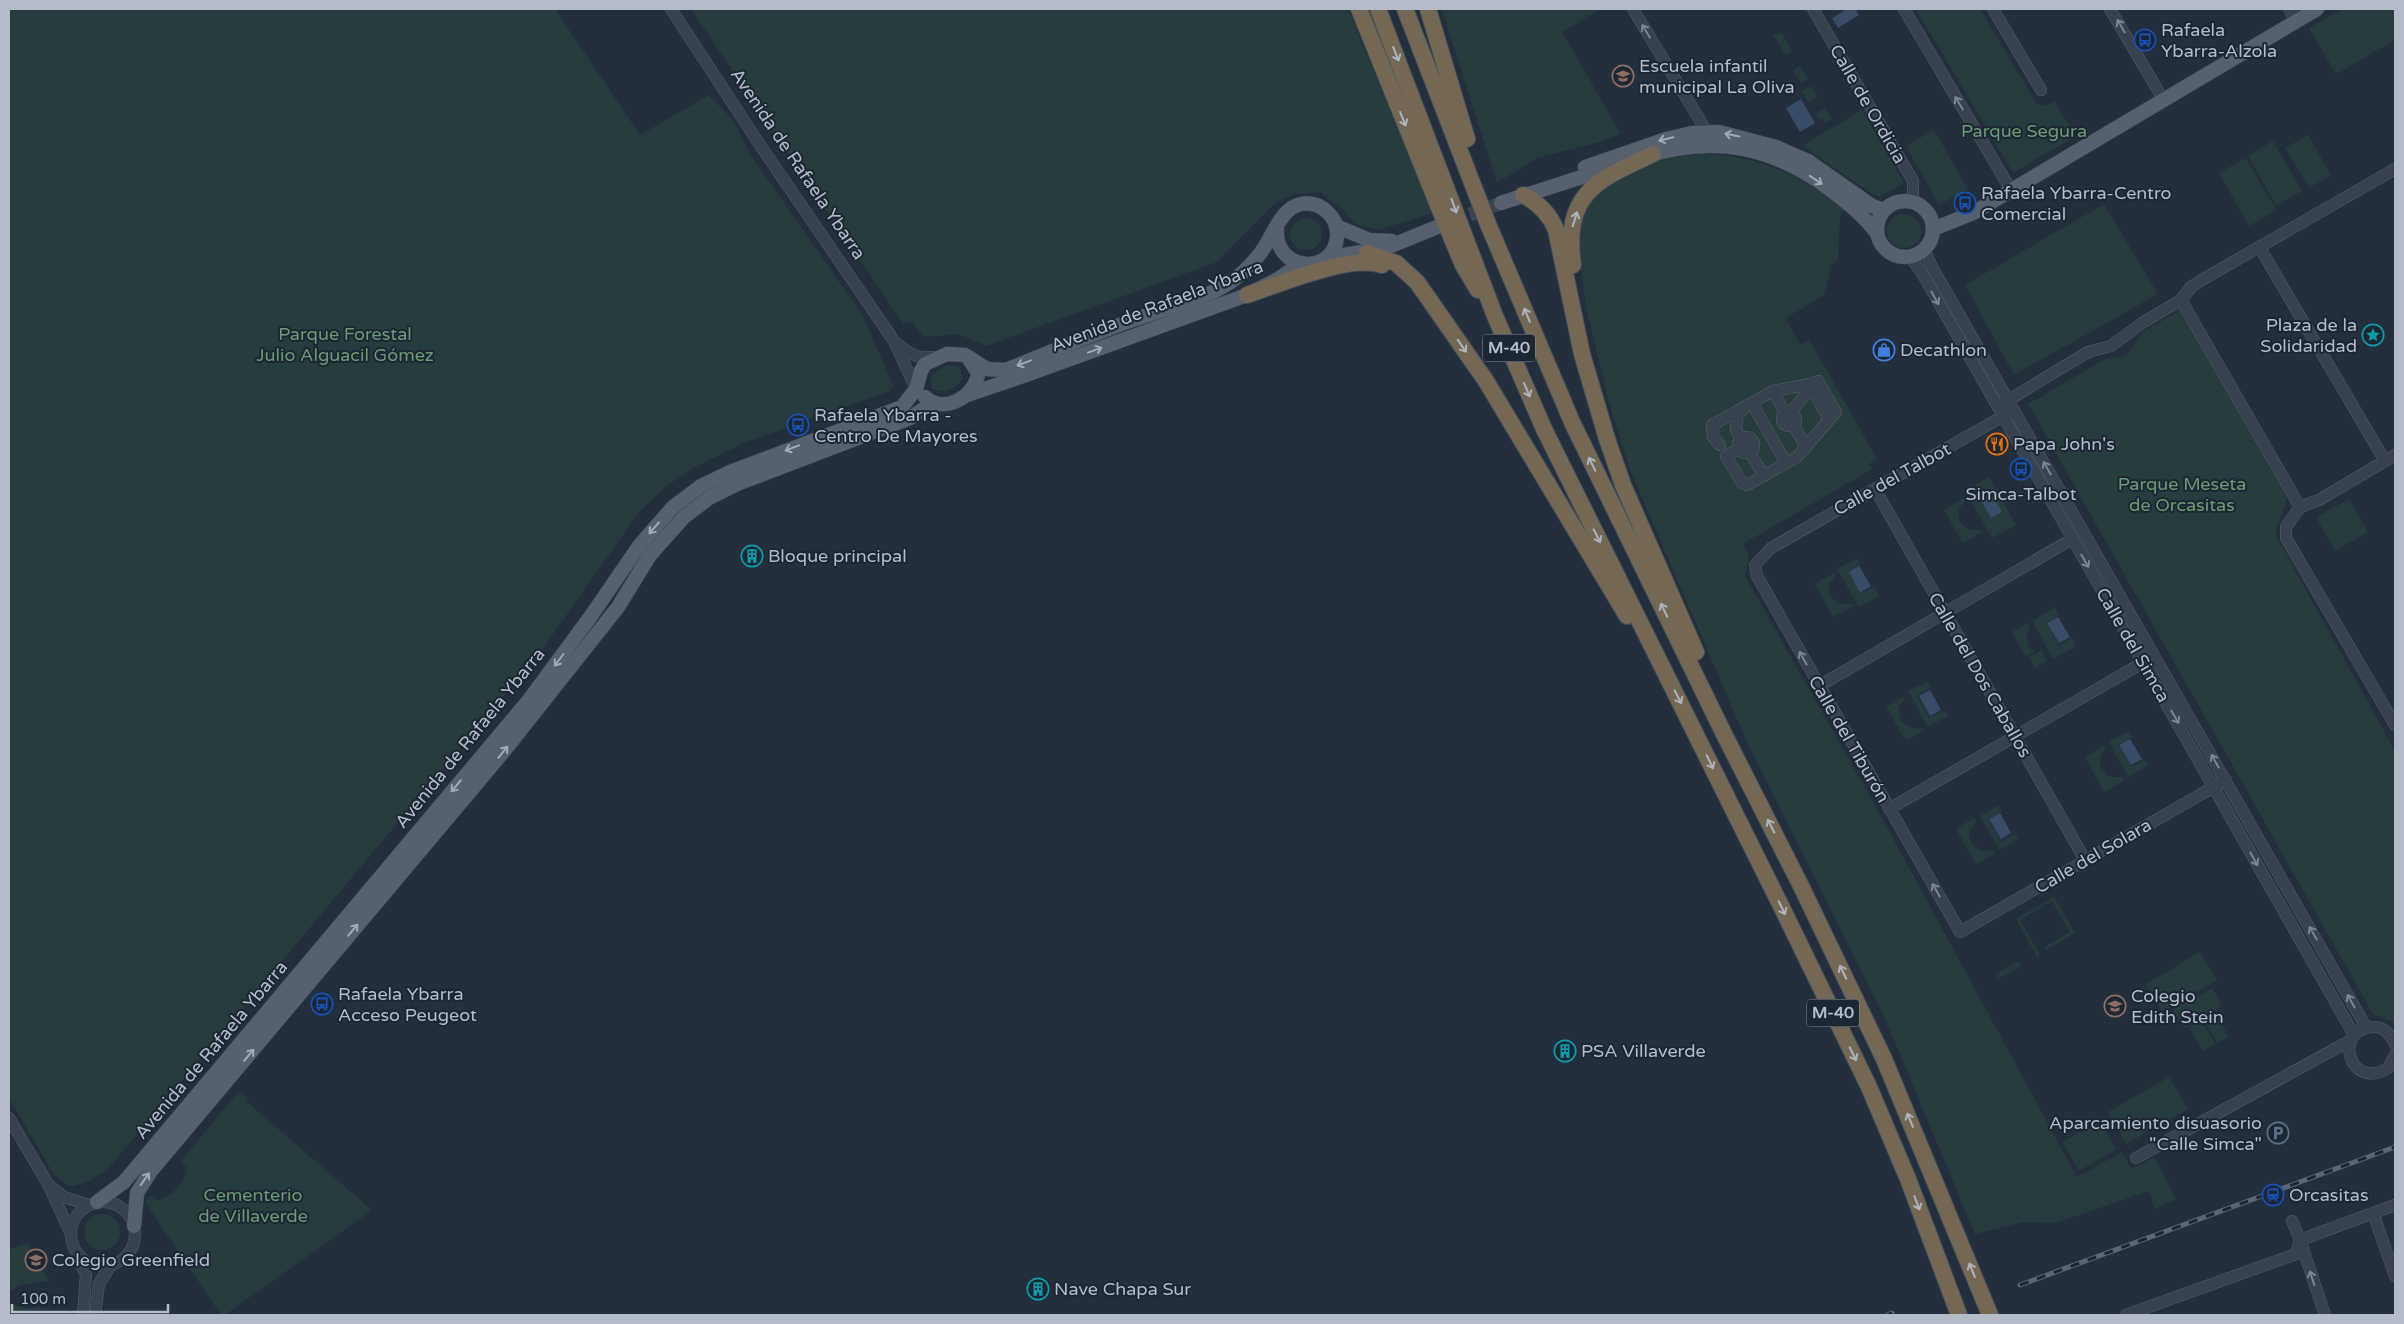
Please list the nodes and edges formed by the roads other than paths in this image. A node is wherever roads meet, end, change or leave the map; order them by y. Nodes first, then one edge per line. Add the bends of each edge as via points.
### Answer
1 (671, 9) edge
2 (1359, 9) edge
3 (1378, 9) edge
4 (1406, 9) edge
5 (1428, 9) edge
6 (1633, 9) edge
7 (1813, 9) edge
8 (1904, 9) edge
9 (1993, 9) edge
10 (2110, 9) edge
11 (2316, 9) edge
12 (2293, 15) edge
13 (2041, 90) dead end
14 (2162, 99) junction
15 (1707, 132) junction
16 (1653, 154) junction
17 (2395, 170) edge
18 (2011, 190) junction
19 (1524, 195) junction
20 (1910, 202) junction
21 (1501, 203) tunnel mouth
22 (1884, 210) junction
23 (1488, 224) junction
24 (1336, 226) junction
25 (1437, 227) tunnel mouth
26 (1277, 228) junction
27 (1933, 229) junction
28 (1877, 233) junction
29 (1406, 240) junction
30 (2260, 248) junction
31 (1924, 249) junction
32 (1367, 253) junction
33 (1910, 257) junction
34 (1326, 258) junction
35 (1300, 264) junction
36 (1246, 294) junction
37 (2181, 300) junction
38 (1434, 306) junction
39 (1495, 316) junction
40 (894, 340) junction
41 (965, 355) junction
42 (938, 357) junction
43 (918, 382) junction
44 (1810, 384) junction
45 (1592, 388) junction
46 (966, 394) junction
47 (1775, 395) junction
48 (933, 403) junction
49 (2011, 405) junction
50 (1745, 410) junction
51 (2000, 412) junction
52 (1788, 418) junction
53 (1761, 420) junction
54 (1768, 432) junction
55 (1743, 440) junction
56 (1806, 446) junction
57 (1726, 456) junction
58 (2390, 458) edge
59 (1786, 464) junction
60 (1764, 476) junction
61 (1875, 489) junction
62 (2300, 507) junction
63 (2072, 539) junction
64 (1771, 548) joint
65 (1945, 613) junction
66 (2144, 662) junction
67 (1667, 676) junction
68 (1819, 686) junction
69 (2395, 725) edge
70 (1723, 732) junction
71 (2015, 736) junction
72 (2226, 780) junction
73 (2214, 787) junction
74 (1889, 809) junction
75 (2085, 860) junction
76 (1960, 932) joint
77 (2366, 1027) junction
78 (2353, 1037) junction
79 (2394, 1039) edge
80 (2395, 1055) edge
81 (9, 1118) edge
82 (2136, 1158) dead end
83 (48, 1184) junction
84 (93, 1203) junction
85 (2395, 1204) edge
86 (2373, 1212) junction
87 (2292, 1221) dead end
88 (134, 1226) junction
89 (72, 1240) junction
90 (2300, 1240) junction
91 (111, 1264) junction
92 (2395, 1276) edge
93 (84, 1315) edge
94 (95, 1315) edge
95 (1959, 1315) edge
96 (1990, 1315) edge
97 (2126, 1315) edge
98 (2325, 1315) edge

1 - 40 street, Avenida de Rafaela Ybarra
2 -> 39 highway via 1463,265
3 -> 39 highway, M-40
4 - 23 highway, M-40
5 - 23 highway
15 -> 6 street
7 - 20 street, Calle de Ordicia via 1913,181
18 -> 8 street
9 - 13 street
14 -> 10 street
11 - 12 main road
12 - 14 main road
14 - 18 main road
15 -> 19 main road via 1647,144
22 -> 15 main road via 1872,206 1794,154 1743,137
16 - 19 main road
16 -> 28 main road via 1704,144 1771,156 1816,179 1855,209
45 -> 16 highway via 1571,252 1575,218 1581,202 1594,184
17 - 30 street, Calle del Talbot
18 - 27 main road via 1973,213
19 - 21 main road
19 - 45 highway via 1547,214 1556,230
20 - 22 main road via 1900,202
20 - 27 main road via 1924,209
22 - 28 main road
70 -> 23 highway, M-40 via 1572,422
24 - 26 main road, Avenida de Rafaela Ybarra via 1327,211 1301,204 1286,212
24 - 29 main road, Avenida de Rafaela Ybarra via 1369,240
24 - 34 main road via 1336,244
25 - 29 main road, Avenida de Rafaela Ybarra
26 - 35 main road, Avenida de Rafaela Ybarra via 1280,249
26 -> 41 main road, Avenida de Rafaela Ybarra via 1246,269 1229,283 1207,294 1006,370 987,369
27 - 31 main road via 1931,240
28 - 33 main road via 1887,251
29 - 32 main road, Avenida de Rafaela Ybarra
30 - 37 street, Calle del Talbot via 2200,281
30 - 58 street
31 - 33 main road
31 - 49 street, Calle del Simca
32 - 34 main road, Avenida de Rafaela Ybarra
32 - 38 highway via 1404,268
33 -> 51 street, Calle del Simca
34 - 35 main road, Avenida de Rafaela Ybarra via 1313,264
35 - 36 main road, Avenida de Rafaela Ybarra
36 - 38 highway via 1348,262 1366,262 1388,267 1403,276
46 -> 36 main road, Avenida de Rafaela Ybarra
37 - 49 street, Calle del Talbot via 2111,346 2088,352
37 - 62 street
38 -> 67 highway via 1486,381 1542,470 1608,587
39 -> 67 highway, M-40 via 1544,429
40 - 42 street via 912,356
40 - 43 street
41 - 42 main road
41 - 46 main road via 978,373 975,386
42 - 43 main road, Avenida de Rafaela Ybarra via 925,364
43 - 48 main road via 921,391
43 -> 84 main road, Avenida de Rafaela Ybarra via 902,407 730,472 701,486 673,507 639,546 529,700 124,1182
44 - 47 street
44 - 52 street
44 - 56 street via 1818,381 1836,412
45 - 70 highway via 1623,485 1710,685
46 - 48 main road, Avenida de Rafaela Ybarra via 951,404
47 - 50 street
47 - 52 street
88 -> 48 main road, Avenida de Rafaela Ybarra via 137,1193 151,1171 504,751 618,607 650,555 684,517 709,498 737,484 910,418
49 - 51 street, Calle del Talbot
72 -> 49 street, Calle del Simca
50 - 53 street
50 - 55 street via 1735,427
50 - 57 street via 1712,425 1713,437
51 - 61 street, Calle del Talbot
51 - 63 street, Calle del Simca
52 - 54 street
52 - 56 street
53 - 54 street
53 - 55 street via 1754,415 1743,417 1738,426
54 - 55 street
54 - 59 street
55 - 57 street
55 - 60 street via 1744,454 1751,453
56 - 59 street
57 - 60 street via 1745,485
58 - 62 street via 2320,500
59 - 60 street
61 - 64 street, Calle del Talbot
61 - 65 street, Calle del Dos Caballos
62 - 69 street via 2286,527 2286,538
63 - 65 street
63 -> 66 street, Calle del Simca
68 -> 64 street, Calle del Tiburón via 1757,576 1754,565
65 - 68 street
65 - 71 street, Calle del Dos Caballos
66 - 71 street
66 -> 73 street, Calle del Simca
67 -> 95 highway, M-40 via 1869,1087
68 - 74 street, Calle del Tiburón
96 -> 70 highway, M-40 via 1884,1059
71 - 74 street
71 - 75 street, Calle del Dos Caballos
72 - 73 street, Calle del Solara
77 -> 72 street, Calle del Simca
73 - 75 street, Calle del Solara
73 -> 78 street, Calle del Simca
76 -> 74 street, Calle del Tiburón
75 - 76 street, Calle del Solara
77 - 78 street
77 - 79 street via 2380,1028
78 - 80 street, Calle del Simca via 2349,1046 2350,1060 2362,1072 2381,1072 2388,1068
78 - 82 street
81 - 83 street
83 - 84 street via 64,1196
83 - 89 street
84 - 88 street via 109,1202 120,1207
84 - 89 street via 75,1217
85 - 86 street
86 - 90 street
86 - 92 street
87 - 90 street
88 - 91 street via 134,1242 130,1250
89 - 91 street via 79,1255 88,1262
89 - 93 street via 86,1275
90 - 97 street via 2296,1254
98 -> 90 street
91 - 94 street via 99,1284

